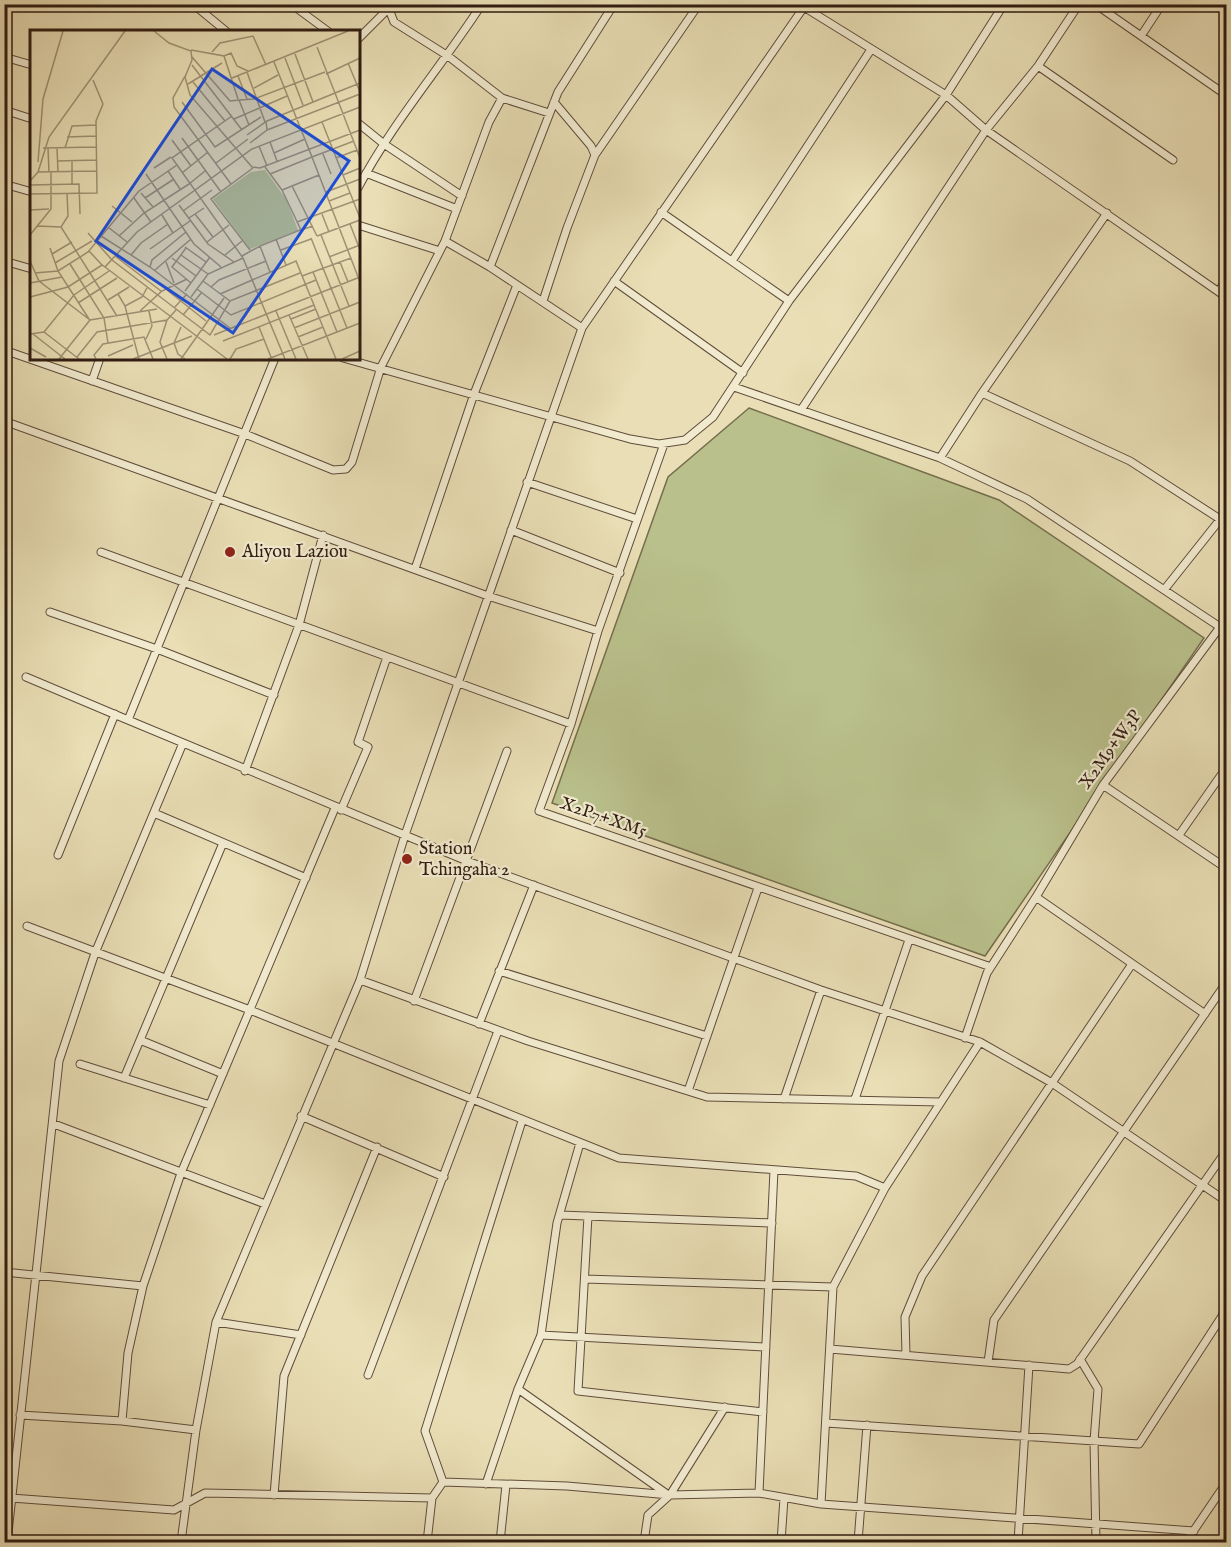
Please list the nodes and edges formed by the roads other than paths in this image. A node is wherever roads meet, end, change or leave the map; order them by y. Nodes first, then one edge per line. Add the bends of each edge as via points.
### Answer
1 (193, 4) edge
2 (291, 4) edge
3 (482, 4) edge
4 (614, 4) edge
5 (699, 4) edge
6 (1004, 4) edge
7 (1079, 4) edge
8 (1095, 4) edge
9 (1162, 4) edge
10 (803, 6) edge
11 (389, 7) edge
12 (225, 30) edge
13 (326, 30) edge
14 (1141, 36) junction
15 (360, 37) edge
16 (870, 51) junction
17 (448, 56) junction
18 (4, 57) edge
19 (30, 64) edge
20 (1038, 66) junction
21 (945, 95) junction
22 (1227, 95) edge
23 (502, 98) junction
24 (554, 102) junction
25 (4, 110) edge
26 (549, 113) junction
27 (30, 119) edge
28 (360, 125) edge
29 (986, 130) junction
30 (384, 144) junction
31 (595, 155) junction
32 (1173, 160) dead end
33 (366, 173) junction
34 (4, 184) edge
35 (360, 184) edge
36 (30, 191) edge
37 (462, 196) junction
38 (457, 209) junction
39 (662, 212) junction
40 (1107, 213) junction
41 (360, 226) edge
42 (445, 241) junction
43 (440, 251) junction
44 (4, 261) edge
45 (732, 261) junction
46 (490, 267) junction
47 (30, 268) edge
48 (1227, 280) edge
49 (614, 281) junction
50 (517, 285) junction
51 (1219, 291) junction
52 (1227, 297) edge
53 (543, 301) junction
54 (789, 301) junction
55 (582, 328) junction
56 (4, 350) edge
57 (30, 359) edge
58 (32, 360) edge
59 (99, 360) edge
60 (274, 360) edge
61 (352, 360) edge
62 (381, 367) junction
63 (743, 373) junction
64 (92, 381) junction
65 (734, 387) junction
66 (982, 393) junction
67 (474, 394) junction
68 (801, 410) junction
69 (551, 415) junction
70 (4, 422) edge
71 (245, 434) junction
72 (664, 444) junction
73 (940, 458) junction
74 (527, 482) junction
75 (219, 497) junction
76 (1227, 512) edge
77 (637, 519) junction
78 (1224, 521) edge
79 (511, 530) junction
80 (323, 536) junction
81 (100, 552) dead end
82 (414, 569) junction
83 (620, 573) junction
84 (184, 582) junction
85 (1164, 590) junction
86 (488, 596) junction
87 (50, 612) dead end
88 (1227, 620) edge
89 (298, 625) junction
90 (1220, 627) junction
91 (598, 631) junction
92 (157, 649) junction
93 (387, 657) junction
94 (26, 677) dead end
95 (458, 683) junction
96 (274, 694) junction
97 (115, 714) junction
98 (128, 720) junction
99 (571, 724) junction
100 (183, 743) junction
101 (507, 751) dead end
102 (1227, 768) edge
103 (245, 771) junction
104 (1103, 785) junction
105 (338, 809) junction
106 (154, 813) junction
107 (405, 835) junction
108 (1179, 835) junction
109 (223, 843) junction
110 (58, 855) dead end
111 (467, 861) junction
112 (1227, 868) edge
113 (306, 878) junction
114 (534, 885) junction
115 (758, 888) junction
116 (1036, 897) junction
117 (27, 926) dead end
118 (909, 940) junction
119 (95, 953) junction
120 (734, 957) junction
121 (1132, 964) junction
122 (991, 967) junction
123 (499, 971) junction
124 (165, 978) junction
125 (360, 980) junction
126 (1227, 983) edge
127 (821, 990) junction
128 (414, 1001) junction
129 (250, 1010) junction
130 (885, 1011) junction
131 (1205, 1014) junction
132 (479, 1024) junction
133 (498, 1031) junction
134 (707, 1036) junction
135 (965, 1038) junction
136 (140, 1040) junction
137 (980, 1042) junction
138 (333, 1044) junction
139 (80, 1064) dead end
140 (223, 1074) junction
141 (124, 1078) junction
142 (1052, 1083) junction
143 (688, 1091) junction
144 (471, 1098) junction
145 (784, 1099) junction
146 (855, 1099) junction
147 (940, 1102) junction
148 (210, 1105) junction
149 (301, 1116) junction
150 (522, 1121) junction
151 (54, 1124) junction
152 (1125, 1132) junction
153 (580, 1143) junction
154 (376, 1147) junction
155 (1227, 1152) edge
156 (774, 1170) junction
157 (181, 1173) junction
158 (444, 1177) junction
159 (1203, 1185) junction
160 (885, 1188) junction
161 (1227, 1201) edge
162 (265, 1204) junction
163 (560, 1215) junction
164 (588, 1216) junction
165 (772, 1223) junction
166 (4, 1272) edge
167 (36, 1276) junction
168 (585, 1279) junction
169 (769, 1285) junction
170 (143, 1286) junction
171 (833, 1287) junction
172 (1227, 1310) edge
173 (216, 1322) junction
174 (301, 1335) junction
175 (542, 1335) junction
176 (582, 1337) junction
177 (766, 1347) junction
178 (830, 1349) junction
179 (906, 1356) junction
180 (1080, 1359) junction
181 (988, 1362) junction
182 (1029, 1365) junction
183 (368, 1375) dead end
184 (518, 1389) junction
185 (725, 1407) junction
186 (763, 1412) junction
187 (20, 1415) junction
188 (122, 1421) junction
189 (826, 1422) junction
190 (867, 1425) junction
191 (196, 1430) junction
192 (1024, 1436) junction
193 (1094, 1441) junction
194 (443, 1482) junction
195 (1227, 1483) edge
196 (486, 1484) junction
197 (506, 1485) junction
198 (759, 1493) junction
199 (274, 1495) junction
200 (669, 1495) junction
201 (12, 1498) junction
202 (432, 1498) junction
203 (784, 1498) junction
204 (186, 1503) junction
205 (821, 1504) junction
206 (860, 1507) junction
207 (1020, 1518) junction
208 (1095, 1524) junction
209 (1194, 1531) junction
210 (7, 1542) edge
211 (181, 1542) edge
212 (428, 1542) edge
213 (500, 1542) edge
214 (644, 1542) edge
215 (782, 1542) edge
216 (858, 1542) edge
217 (1018, 1542) edge
218 (1096, 1542) edge
219 (1186, 1542) edge

1 - 12 street
2 - 13 street
3 - 17 street
4 - 24 street
5 - 31 street
6 - 21 street
7 - 20 street
8 - 14 street
9 - 14 street
10 - 16 street
10 - 39 street
11 - 15 street
11 - 17 street via 394,22
14 - 22 street
16 - 21 street
16 - 45 street
17 - 23 street
17 - 30 street
18 - 19 street
20 - 29 street
20 - 32 street
21 - 29 street
21 - 54 street
23 - 26 street
23 - 37 street
24 - 26 street
24 - 31 street
25 - 27 street
26 - 46 street
28 - 30 street
29 - 40 street
29 - 68 street
30 - 33 street
30 - 37 street
31 - 53 street
33 - 35 street
33 - 38 street
34 - 36 street
37 - 38 street
38 - 42 street
39 - 45 street
39 - 49 street
40 - 51 street
40 - 66 street
41 - 43 street
42 - 43 street
42 - 46 street
43 - 62 street
44 - 47 street
45 - 54 street
46 - 50 street
48 - 51 street
49 - 55 street
49 - 63 street
50 - 53 street
50 - 67 street
51 - 52 street
53 - 55 street
54 - 63 street
55 - 69 street
56 - 57 street
58 - 64 street
59 - 64 street
60 - 71 street
61 - 62 street
62 - 67 street
62 - 71 street via 352,462 346,470 333,470
63 - 65 street
64 - 71 street
65 - 68 street
65 - 72 street via 713,417 685,440
66 - 73 street
66 - 78 street via 1130,461
67 - 69 street
67 - 82 street
68 - 73 street
69 - 72 street via 630,439
69 - 74 street
70 - 75 street
71 - 75 street
72 - 77 street, X2P7+XM5
73 - 85 street via 1027,500
74 - 77 street
74 - 79 street
75 - 80 street
75 - 84 street
76 - 78 street
77 - 83 street, X2P7+XM5
78 - 85 street
79 - 83 street
79 - 86 street
80 - 82 street
80 - 89 street
81 - 84 street
82 - 86 street
83 - 91 street, X2P7+XM5
84 - 89 street
84 - 92 street
85 - 90 street
86 - 91 street
86 - 95 street
87 - 92 street
88 - 90 street, X2M9+W3P
89 - 93 street
89 - 96 street
90 - 104 street, X2M9+W3P
91 - 99 street, X2P7+XM5
92 - 96 street
92 - 98 street
93 - 95 street
93 - 105 street via 358,742 368,747
94 - 97 street
95 - 99 street
95 - 107 street
96 - 103 street
97 - 98 street
97 - 110 street
98 - 100 street
99 - 115 street, X2P7+XM5 via 539,811
100 - 103 street
100 - 106 street
101 - 111 street
102 - 108 street
103 - 105 street
104 - 108 street
104 - 116 street, X2M9+W3P
105 - 107 street
105 - 113 street
106 - 109 street
106 - 119 street
107 - 111 street
107 - 125 street
108 - 112 street
109 - 113 street
109 - 124 street
111 - 114 street
111 - 128 street
113 - 129 street
114 - 120 street
114 - 123 street
115 - 118 street, X2P7+XM5
115 - 120 street
116 - 121 street
116 - 122 street, X2M9+W3P
117 - 119 street
118 - 122 street, X2P7+XM5
118 - 130 street
119 - 124 street
119 - 151 street via 59,1061
120 - 127 street
120 - 134 street
121 - 131 street
121 - 142 street
122 - 135 street, X2M9+W3P
123 - 132 street
123 - 134 street
124 - 129 street
124 - 136 street
125 - 128 street
125 - 138 street
126 - 131 street
127 - 130 street
127 - 145 street
128 - 132 street
129 - 138 street
129 - 140 street
130 - 135 street
130 - 146 street
131 - 152 street
132 - 133 street
133 - 143 street
133 - 144 street
134 - 143 street
135 - 137 street
136 - 140 street
136 - 141 street
137 - 142 street
137 - 147 street
138 - 144 street
138 - 149 street
139 - 141 street
140 - 148 street
141 - 148 street
142 - 152 street
142 - 179 street via 922,1276 905,1317
143 - 145 street via 707,1097
144 - 150 street
144 - 158 street
145 - 146 street
146 - 147 street
147 - 160 street
148 - 157 street
149 - 154 street
149 - 162 street
150 - 153 street
150 - 194 street via 425,1431
151 - 157 street
151 - 167 street
152 - 159 street
152 - 181 street via 994,1320
153 - 156 street via 619,1158
153 - 163 street
154 - 158 street
154 - 174 street
155 - 159 street
156 - 160 street via 856,1176
156 - 165 street
157 - 162 street
157 - 170 street
158 - 183 street
159 - 161 street
159 - 180 street
160 - 171 street
162 - 173 street
163 - 164 street
163 - 175 street
164 - 165 street
164 - 168 street
165 - 169 street
166 - 167 street
167 - 170 street
167 - 187 street
168 - 169 street
168 - 176 street
169 - 171 street
169 - 177 street
170 - 188 street via 128,1353
171 - 178 street
172 - 193 street via 1139,1444
173 - 174 street
173 - 191 street
174 - 199 street via 284,1376
175 - 176 street
175 - 184 street
176 - 177 street
176 - 185 street via 578,1391
177 - 186 street
178 - 179 street
178 - 189 street
179 - 181 street
180 - 182 street via 1063,1370
180 - 193 street via 1098,1389
181 - 182 street
182 - 192 street
184 - 196 street
184 - 200 street
185 - 186 street
185 - 200 street
186 - 198 street
187 - 188 street
187 - 201 street
188 - 191 street
189 - 190 street
189 - 205 street
190 - 192 street
190 - 206 street
191 - 204 street
192 - 193 street
192 - 207 street
193 - 208 street
194 - 196 street
194 - 202 street
195 - 209 street
196 - 197 street
197 - 200 street
197 - 213 street
198 - 200 street
198 - 203 street
199 - 202 street
199 - 204 street via 205,1493
200 - 214 street via 648,1515
201 - 204 street via 174,1510
201 - 210 street
202 - 212 street
203 - 205 street
203 - 215 street
204 - 211 street
205 - 206 street
206 - 207 street
206 - 216 street
207 - 208 street
207 - 217 street
208 - 209 street
208 - 218 street
209 - 219 street

